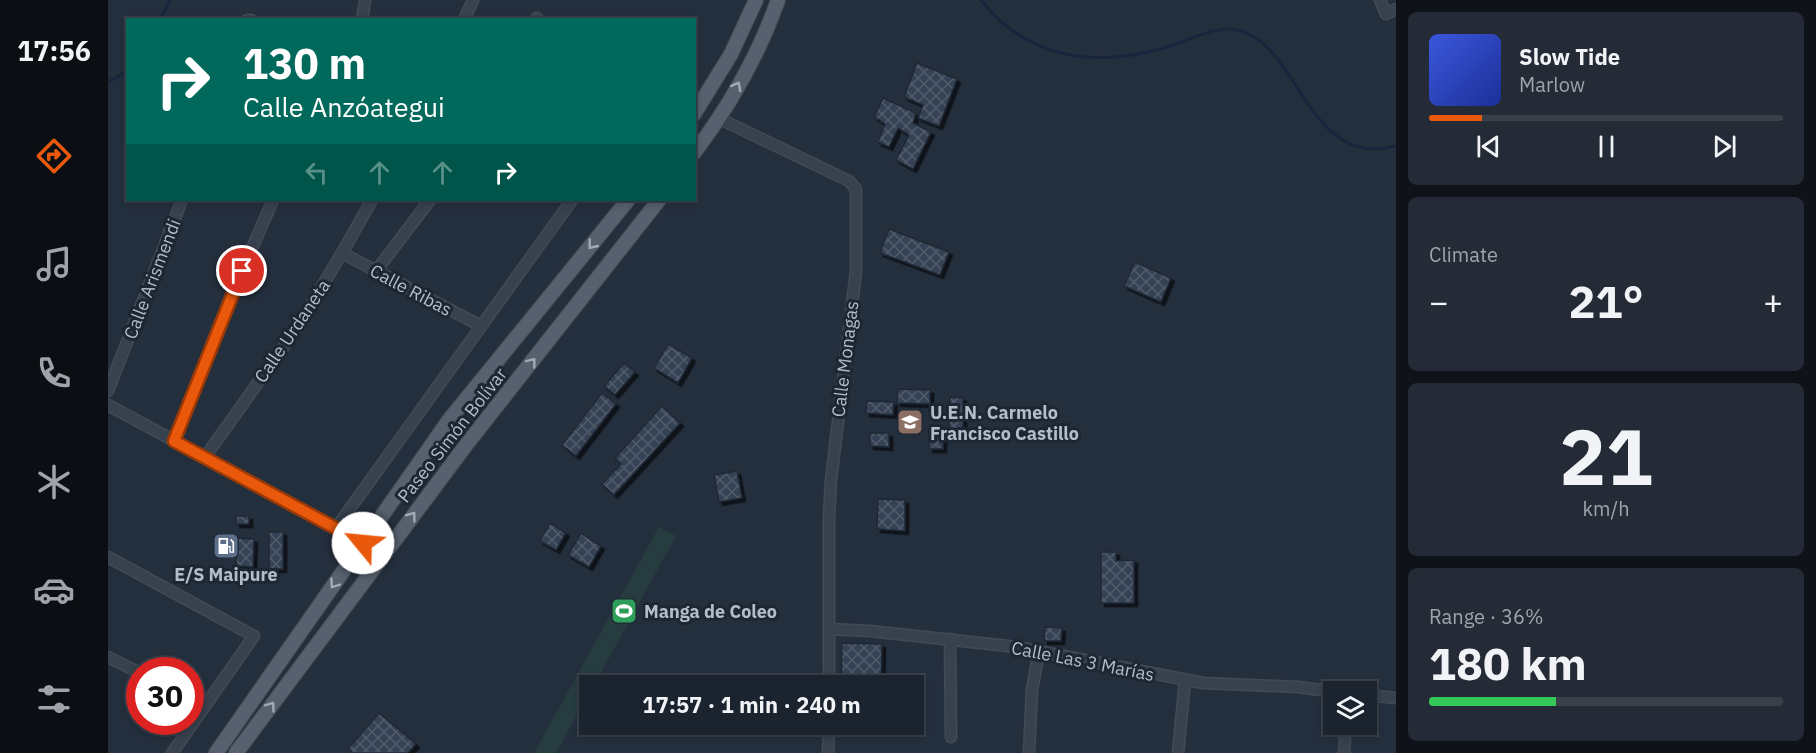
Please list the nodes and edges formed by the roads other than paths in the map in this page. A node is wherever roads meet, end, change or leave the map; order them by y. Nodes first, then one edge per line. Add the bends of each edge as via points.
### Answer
1 (365, 0) edge
2 (473, 0) edge
3 (756, 0) edge
4 (778, 0) edge
5 (1380, 0) edge
6 (1396, 9) edge
7 (362, 18) edge
8 (465, 18) edge
9 (696, 111) edge
10 (718, 118) junction
11 (696, 150) edge
12 (182, 201) edge
13 (273, 201) edge
14 (371, 201) edge
15 (429, 201) edge
16 (571, 201) edge
17 (627, 201) edge
18 (658, 201) edge
19 (342, 253) junction
20 (376, 271) junction
21 (481, 326) junction
22 (108, 391) edge
23 (108, 405) edge
24 (174, 441) junction
25 (205, 457) junction
26 (336, 528) junction
27 (363, 543) junction
28 (108, 556) edge
29 (829, 629) junction
30 (950, 639) junction
31 (1039, 651) junction
32 (110, 661) edge
33 (126, 667) edge
34 (829, 675) edge
35 (1185, 681) junction
36 (1323, 690) edge
37 (1377, 696) edge
38 (1396, 698) edge
39 (206, 705) joint
40 (828, 735) edge
41 (1345, 735) edge
42 (951, 737) dead end
43 (172, 753) edge
44 (216, 753) edge
45 (236, 753) edge
46 (828, 753) edge
47 (1029, 753) edge
48 (1178, 753) edge
49 (1344, 753) edge

1 - 7 street
2 - 8 street
3 - 9 main road via 731,54
10 -> 4 main road via 759,47
5 - 6 street via 1386,14
10 - 11 main road
10 - 29 street, Calle Monagas via 849,182 856,189 856,271 831,480
12 - 22 street, Calle Arismendi
13 - 24 street
14 - 19 street, Calle Urdaneta
15 - 20 street
16 - 21 street, Paseo Simón Bolívar
17 -> 27 main road, Paseo Simón Bolívar via 477,383
45 -> 18 main road, Paseo Simón Bolívar via 459,454
19 - 20 street, Calle Ribas
19 - 25 street, Calle Urdaneta via 297,328
20 - 21 street, Calle Ribas
21 - 26 street, Paseo Simón Bolívar
23 - 24 street
24 - 25 street
25 - 26 street
26 - 27 street
27 -> 44 main road, Paseo Simón Bolívar
28 - 39 street via 254,636
29 - 30 street, Calle Las 3 Marías
29 - 34 street, Calle Monagas
30 - 31 street, Calle Las 3 Marías
30 - 42 street
31 - 35 street, Calle Las 3 Marías
31 - 47 street via 1032,690
32 - 33 street
35 - 36 street, Calle Las 3 Marías
35 - 48 street
37 - 38 street
39 - 43 street
40 - 46 street
41 - 49 street

